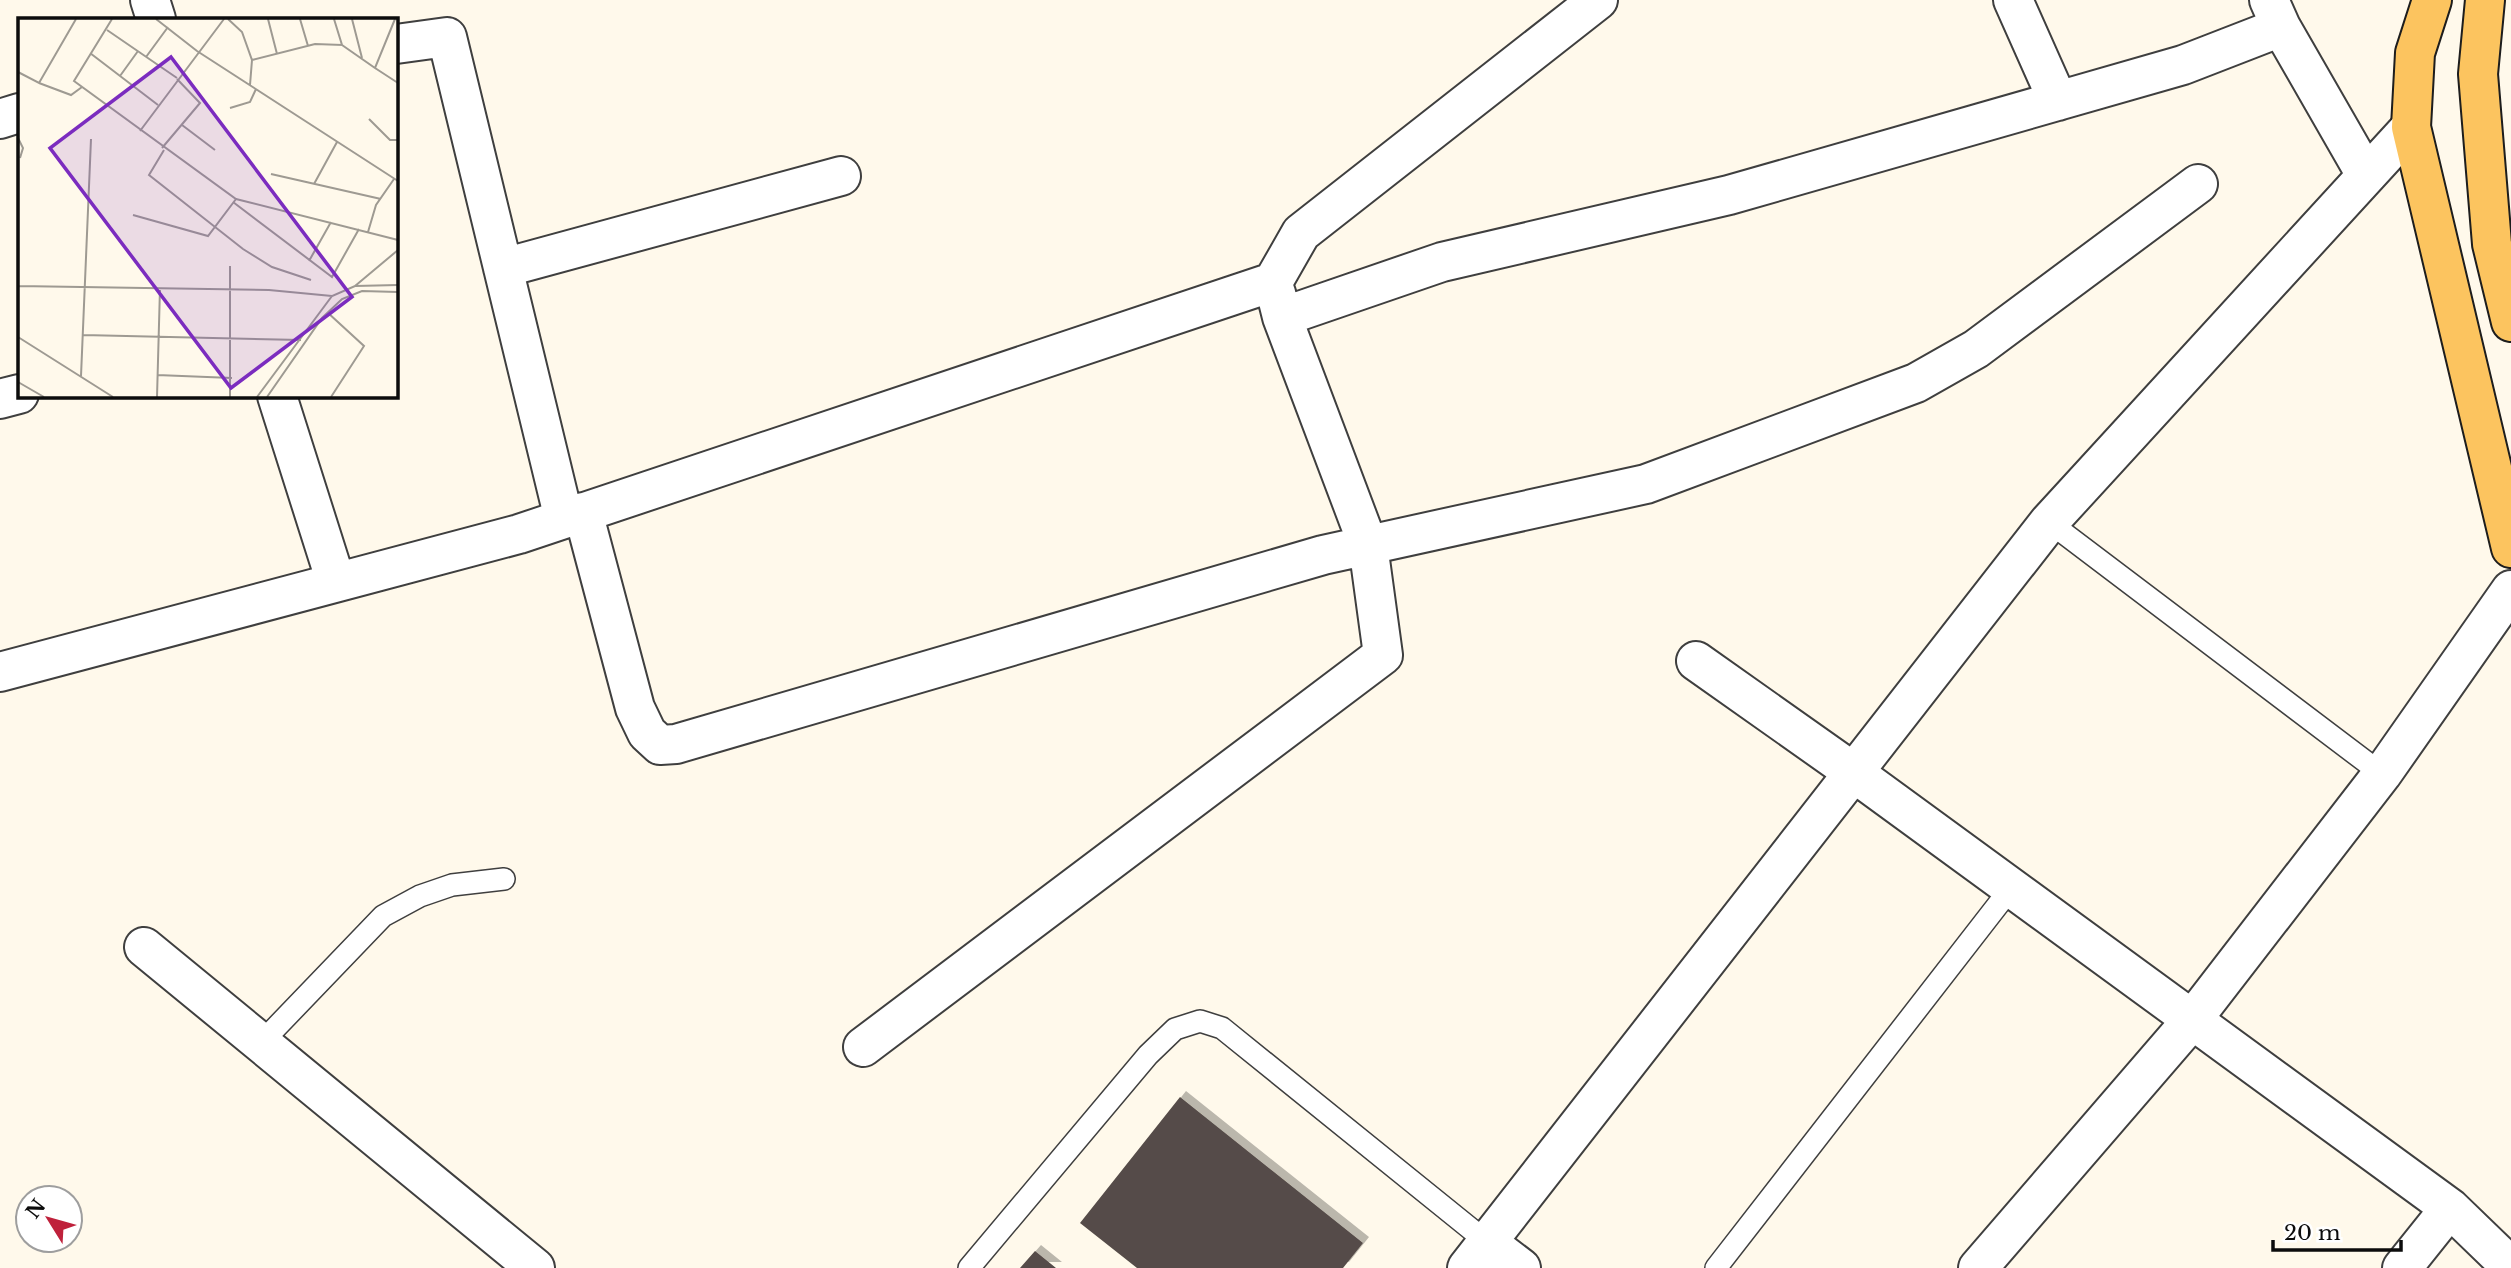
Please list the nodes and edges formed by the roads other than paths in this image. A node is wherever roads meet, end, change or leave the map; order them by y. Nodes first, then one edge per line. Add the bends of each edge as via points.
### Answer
1 (150, 0) edge
2 (1598, 0) edge
3 (2012, 0) edge
4 (2432, 0) edge
5 (2485, 0) edge
6 (2275, 14) edge
7 (156, 18) edge
8 (397, 44) edge
9 (2058, 101) junction
10 (18, 113) edge
11 (0, 120) edge
12 (2411, 127) junction
13 (2366, 175) junction
14 (841, 176) dead end
15 (2198, 184) dead end
16 (2502, 242) edge
17 (503, 268) junction
18 (1277, 300) junction
19 (2511, 323) edge
20 (18, 394) edge
21 (277, 397) edge
22 (0, 399) edge
23 (574, 515) junction
24 (2049, 522) junction
25 (1368, 545) junction
26 (2511, 548) edge
27 (336, 582) junction
28 (2511, 590) edge
29 (1696, 662) dead end
30 (0, 672) edge
31 (1853, 772) junction
32 (2382, 774) junction
33 (504, 879) dead end
34 (2011, 888) junction
35 (144, 947) dead end
36 (2192, 1020) junction
37 (261, 1043) junction
38 (863, 1047) dead end
39 (2450, 1208) junction
40 (1477, 1255) edge
41 (536, 1268) edge
42 (969, 1268) edge
43 (1521, 1268) edge
44 (1716, 1268) edge
45 (1978, 1268) edge
46 (2402, 1268) edge
47 (2511, 1268) edge

1 - 7 street
2 - 18 street via 1301,233
3 - 9 street
4 - 12 main road via 2415,53
5 - 16 main road via 2478,74
6 - 9 street via 2183,65
6 - 13 street
8 - 17 street via 447,37
9 - 18 street via 1729,195
10 - 11 street
12 - 13 street
12 - 26 main road
13 - 24 street
14 - 17 street
15 - 25 street via 1976,349 1916,383 1646,484
16 - 19 main road
17 - 23 street
18 - 23 street
18 - 25 street
20 - 22 street
21 - 27 street
23 - 25 street via 635,708 646,733 660,745
23 - 27 street
24 - 31 street
24 - 32 lane
25 - 38 street via 1382,655
27 - 30 street
28 - 32 street
29 - 31 street
31 - 34 street
31 - 40 street
32 - 36 street
33 - 37 lane via 452,885 383,916
34 - 36 street
34 - 44 lane
35 - 37 street
36 - 39 street
36 - 45 street
37 - 41 street
39 - 46 street
39 - 47 street
40 - 42 lane via 1222,1028 1200,1021 1175,1029 1148,1055
40 - 43 street

